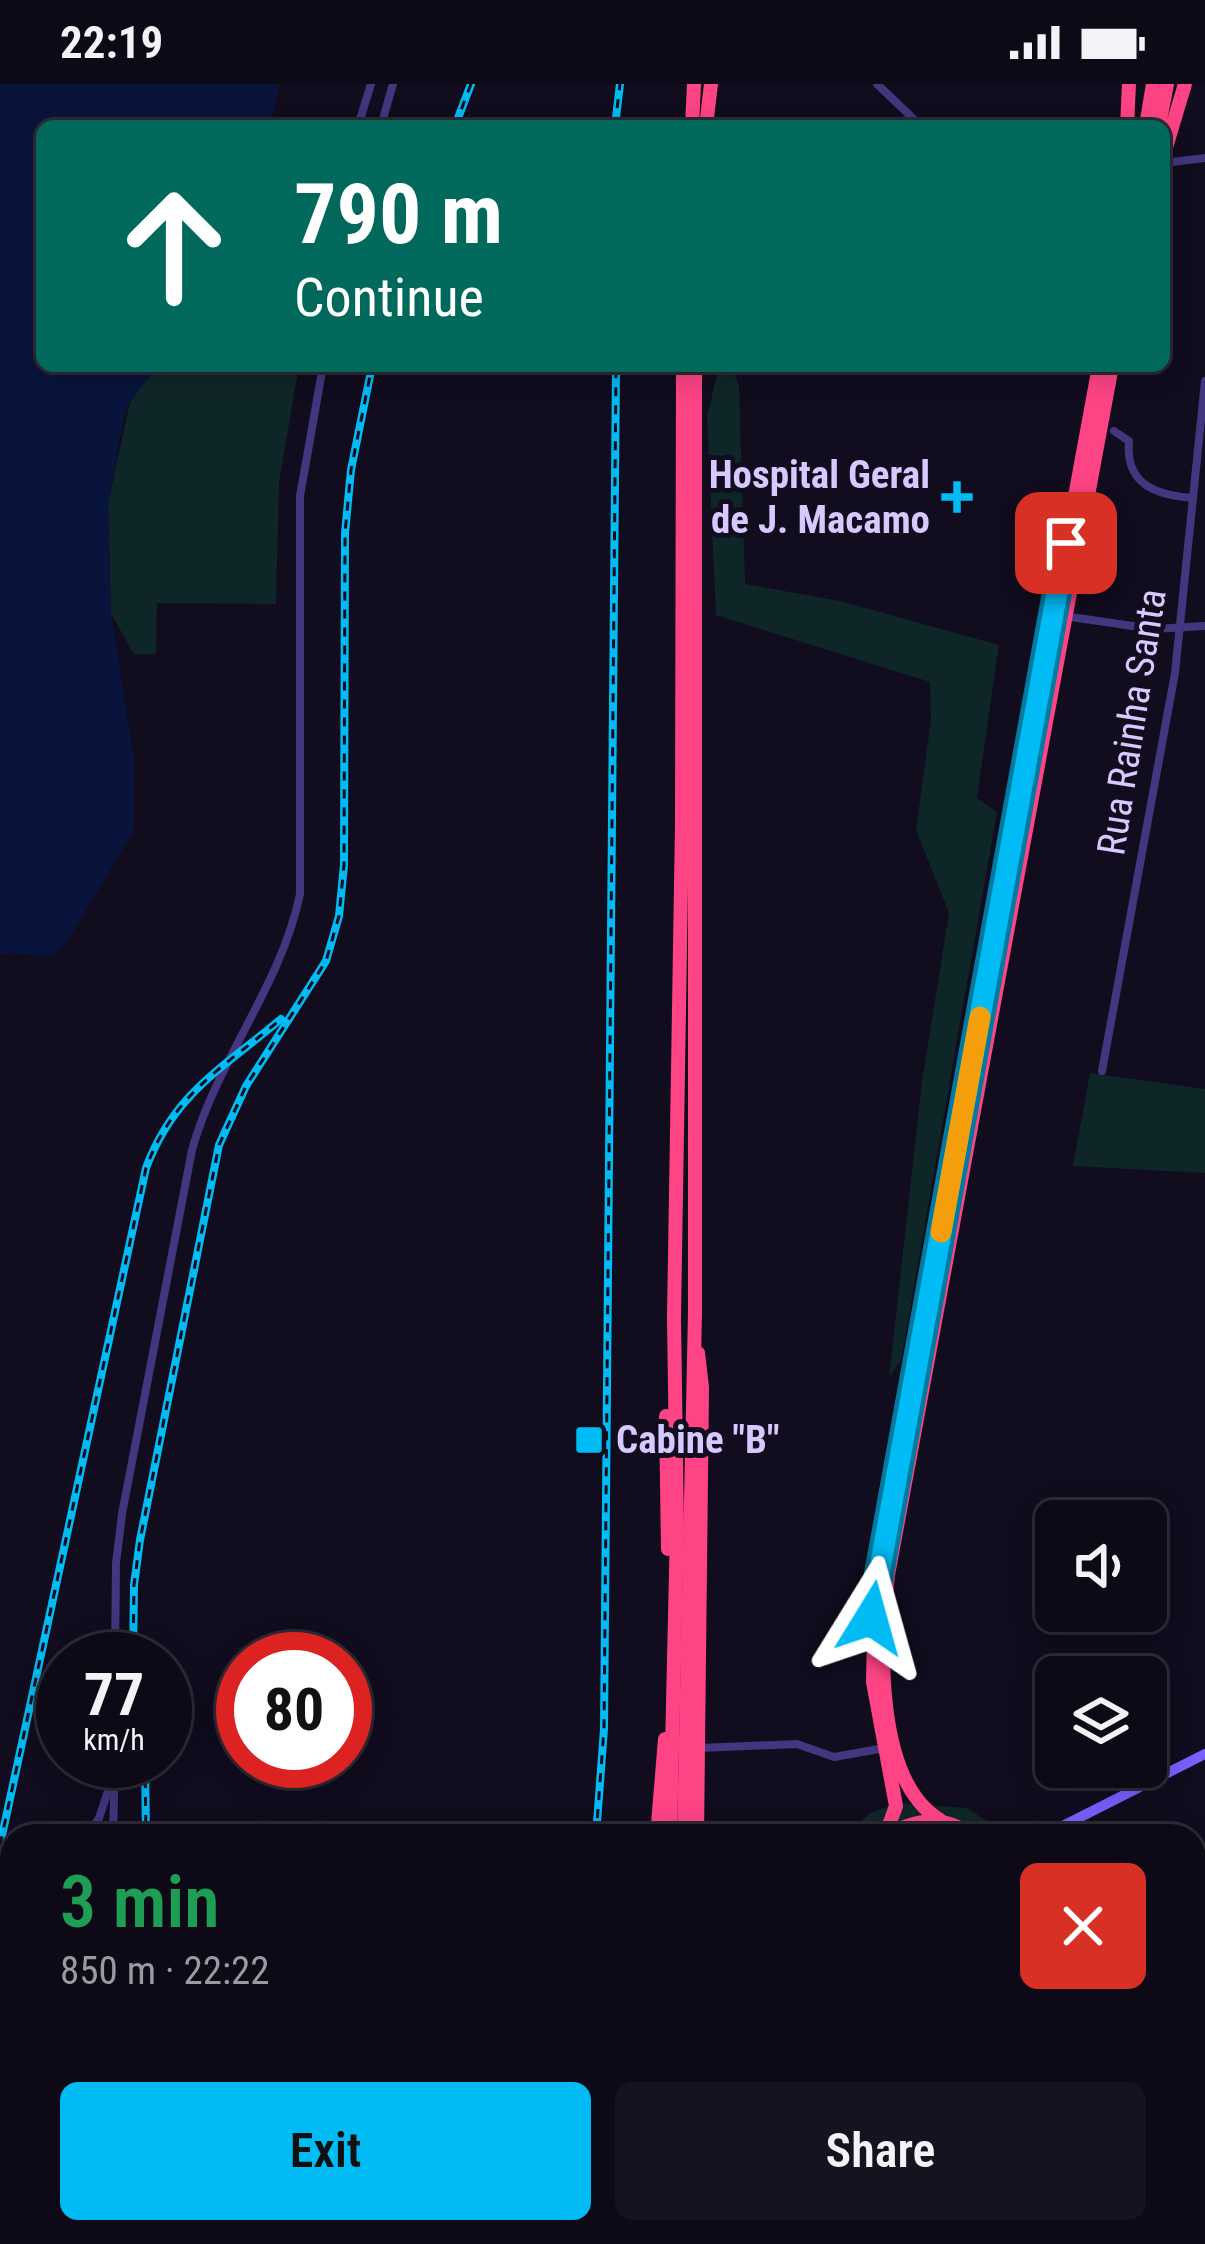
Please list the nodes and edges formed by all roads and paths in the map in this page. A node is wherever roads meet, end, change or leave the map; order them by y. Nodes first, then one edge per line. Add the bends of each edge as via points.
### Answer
1 (370, 84) edge
2 (393, 84) edge
3 (694, 84) edge
4 (708, 84) edge
5 (877, 84) edge
6 (1129, 84) edge
7 (1154, 84) edge
8 (1167, 84) edge
9 (1185, 84) edge
10 (360, 120) edge
11 (383, 120) edge
12 (692, 120) edge
13 (705, 120) edge
14 (915, 120) edge
15 (1126, 120) edge
16 (1147, 120) edge
17 (1161, 120) edge
18 (1170, 137) edge
19 (1170, 158) edge
20 (1205, 158) edge
21 (322, 372) edge
22 (683, 372) edge
23 (695, 372) edge
24 (1098, 372) edge
25 (1111, 372) edge
26 (1205, 381) edge
27 (1203, 416) edge
28 (1114, 431) dead end
29 (1193, 498) junction
30 (1060, 615) junction
31 (1205, 626) edge
32 (1180, 629) junction
33 (1102, 1071) dead end
34 (674, 1317) junction
35 (115, 1632) edge
36 (887, 1748) junction
37 (686, 1751) junction
38 (1205, 1754) edge
39 (108, 1788) edge
40 (114, 1788) edge
41 (699, 1801) junction
42 (940, 1820) junction
43 (94, 1824) edge
44 (113, 1824) edge
45 (658, 1824) edge
46 (672, 1824) edge
47 (684, 1824) edge
48 (698, 1824) edge
49 (705, 1824) edge
50 (889, 1824) edge
51 (911, 1824) edge
52 (948, 1824) edge
53 (1067, 1824) edge

1 - 10 street
2 - 11 street
3 - 12 highway
4 - 13 highway
5 - 14 street
6 - 15 highway
7 - 16 highway
8 - 17 highway
9 - 18 highway
19 - 20 street
21 - 35 street via 300,496 300,894 283,955 192,1150 122,1514
22 - 34 highway
23 - 37 highway via 694,1312 702,1387
24 - 30 highway via 1057,589
25 - 30 highway
26 - 27 street, Rua Rainha Santa
27 - 29 street, Rua Rainha Santa
28 - 29 street via 1129,441 1136,479
29 - 32 street, Rua Rainha Santa
30 - 32 street
30 - 36 highway via 874,1584 873,1682
30 - 42 highway via 882,1624 896,1748 921,1809
31 - 32 street
32 - 33 street, Rua Rainha Santa
34 - 37 highway
34 - 45 highway
36 - 37 street via 834,1757 797,1744
36 - 50 highway via 896,1806
37 - 41 highway
37 - 46 highway
37 - 47 highway
38 - 53 street
39 - 43 street
40 - 44 street
41 - 48 highway
41 - 49 highway
42 - 51 highway
42 - 52 highway

